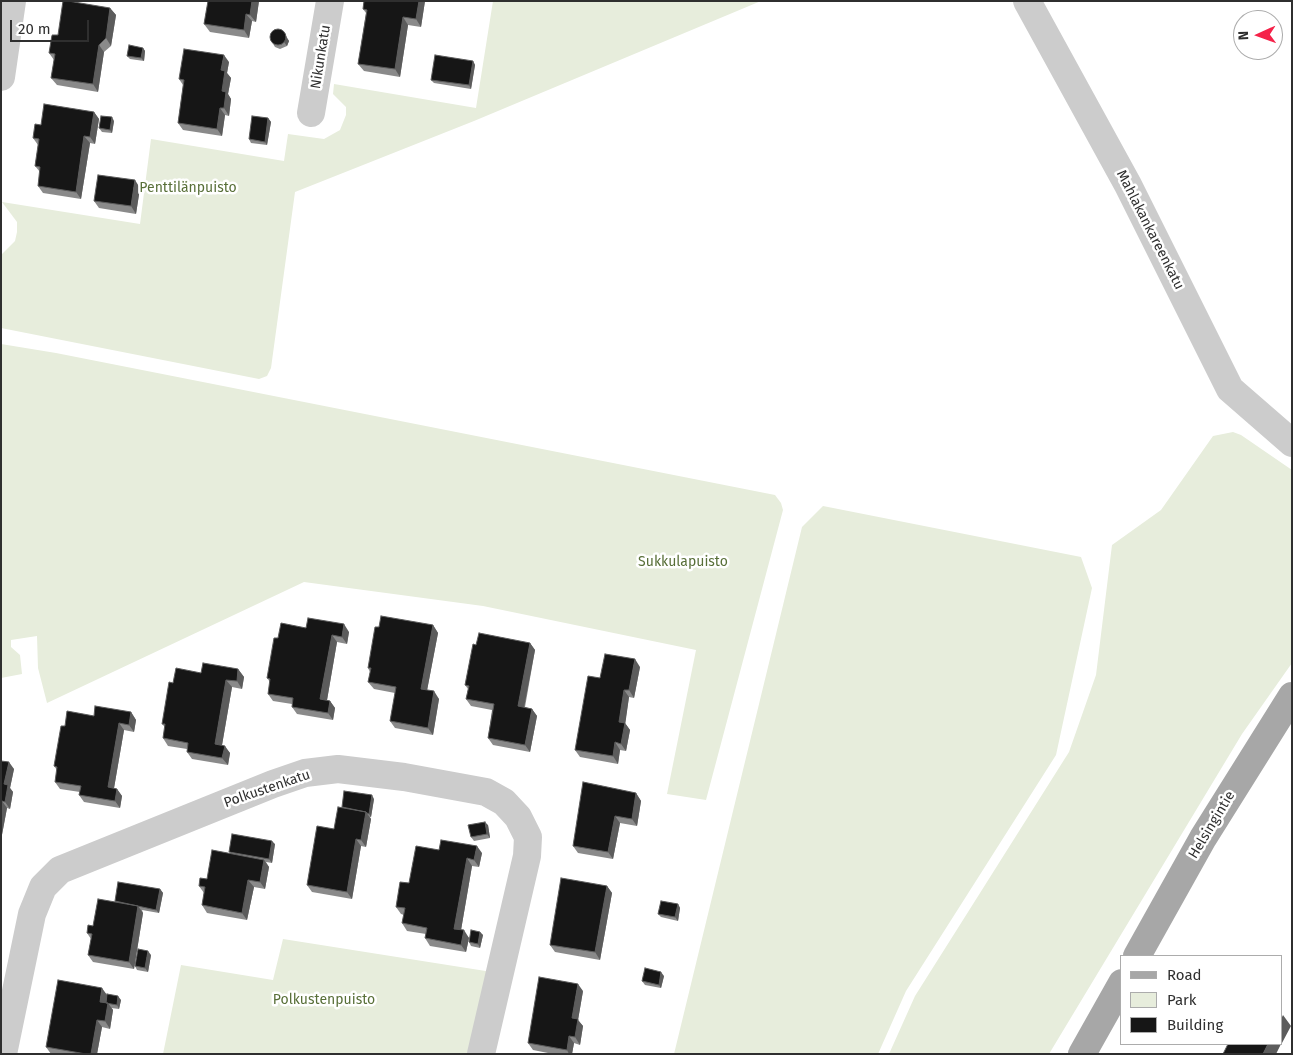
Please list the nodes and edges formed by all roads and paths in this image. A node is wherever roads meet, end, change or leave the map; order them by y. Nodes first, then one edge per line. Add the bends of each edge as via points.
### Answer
1 (12, 1) edge
2 (330, 1) edge
3 (1027, 1) edge
4 (1, 77) edge
5 (312, 113) dead end
6 (1292, 442) edge
7 (1292, 696) edge
8 (1138, 955) edge
9 (1120, 987) edge
10 (3, 1054) edge
11 (481, 1054) edge
12 (1082, 1054) edge

1 - 4 street
2 - 5 street, Nikunkatu
3 - 6 street, Mahlakankareenkatu via 1128,185 1230,389
7 - 8 main road, Helsingintie via 1203,838
9 - 12 main road
10 - 11 street, Polkustenkatu via 32,914 43,887 60,870 273,784 305,773 338,769 486,792 504,802 518,817 528,837 527,856

